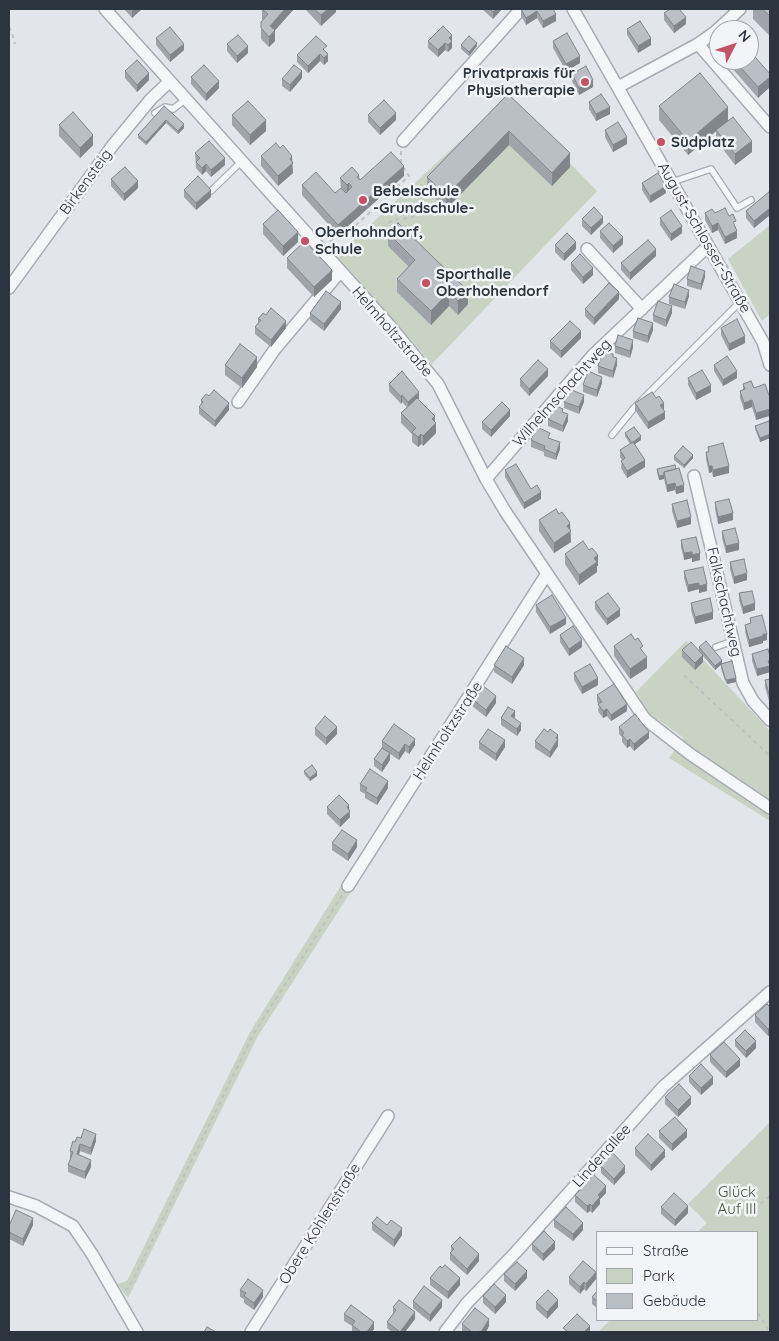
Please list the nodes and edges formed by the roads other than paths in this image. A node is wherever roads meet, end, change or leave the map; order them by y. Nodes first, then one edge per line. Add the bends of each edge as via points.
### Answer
1 (105, 9) edge
2 (521, 9) edge
3 (573, 9) edge
4 (740, 9) edge
5 (698, 44) junction
6 (169, 82) junction
7 (618, 87) junction
8 (186, 99) junction
9 (155, 113) edge
10 (770, 127) edge
11 (402, 141) road end
12 (242, 161) junction
13 (672, 182) junction
14 (210, 191) edge
15 (751, 200) dead end
16 (708, 246) junction
17 (587, 248) dead end
18 (340, 272) junction
19 (9, 288) edge
20 (740, 302) junction
21 (642, 308) junction
22 (767, 339) edge
23 (770, 365) edge
24 (238, 402) dead end
25 (612, 436) dead end
26 (694, 476) dead end
27 (486, 479) junction
28 (546, 575) junction
29 (733, 641) junction
30 (716, 647) dead end
31 (770, 720) edge
32 (770, 808) edge
33 (348, 886) road end
34 (770, 992) edge
35 (388, 1116) dead end
36 (9, 1196) edge
37 (137, 1332) edge
38 (251, 1332) edge
39 (445, 1332) edge

1 - 6 street, Helmholtzstraße
2 - 11 street
3 - 7 street, August-Schlosser-Straße
4 - 5 street
5 - 7 street
5 - 10 street
6 - 8 street, Helmholtzstraße
6 - 19 street, Birkensteig via 113,145
7 - 13 street, August-Schlosser-Straße
8 - 9 lane via 173,109 165,107
8 - 12 street, Helmholtzstraße
12 - 14 lane
12 - 18 street, Helmholtzstraße
13 - 15 lane via 711,169 737,208
13 - 16 street, August-Schlosser-Straße
16 - 20 street, August-Schlosser-Straße
16 - 21 street, Wilhelmschachtweg
17 - 21 street
18 - 24 street, Helmholtzstraße via 275,349
18 - 27 street, Helmholtzstraße via 438,384
20 - 22 street, August-Schlosser-Straße
20 - 25 lane via 634,408
21 - 27 street, Wilhelmschachtweg via 593,355
22 - 23 street, August-Schlosser-Straße
26 - 29 street, Falkschachtweg
27 - 28 street, Helmholtzstraße
28 - 32 street, Helmholtzstraße via 645,719
28 - 33 street, Helmholtzstraße
29 - 30 lane
29 - 31 street, Falkschachtweg via 743,683 753,702
34 - 39 street, Lindenallee via 663,1087
35 - 38 street, Obere Kohlenstraße
36 - 37 street via 36,1206 72,1226

